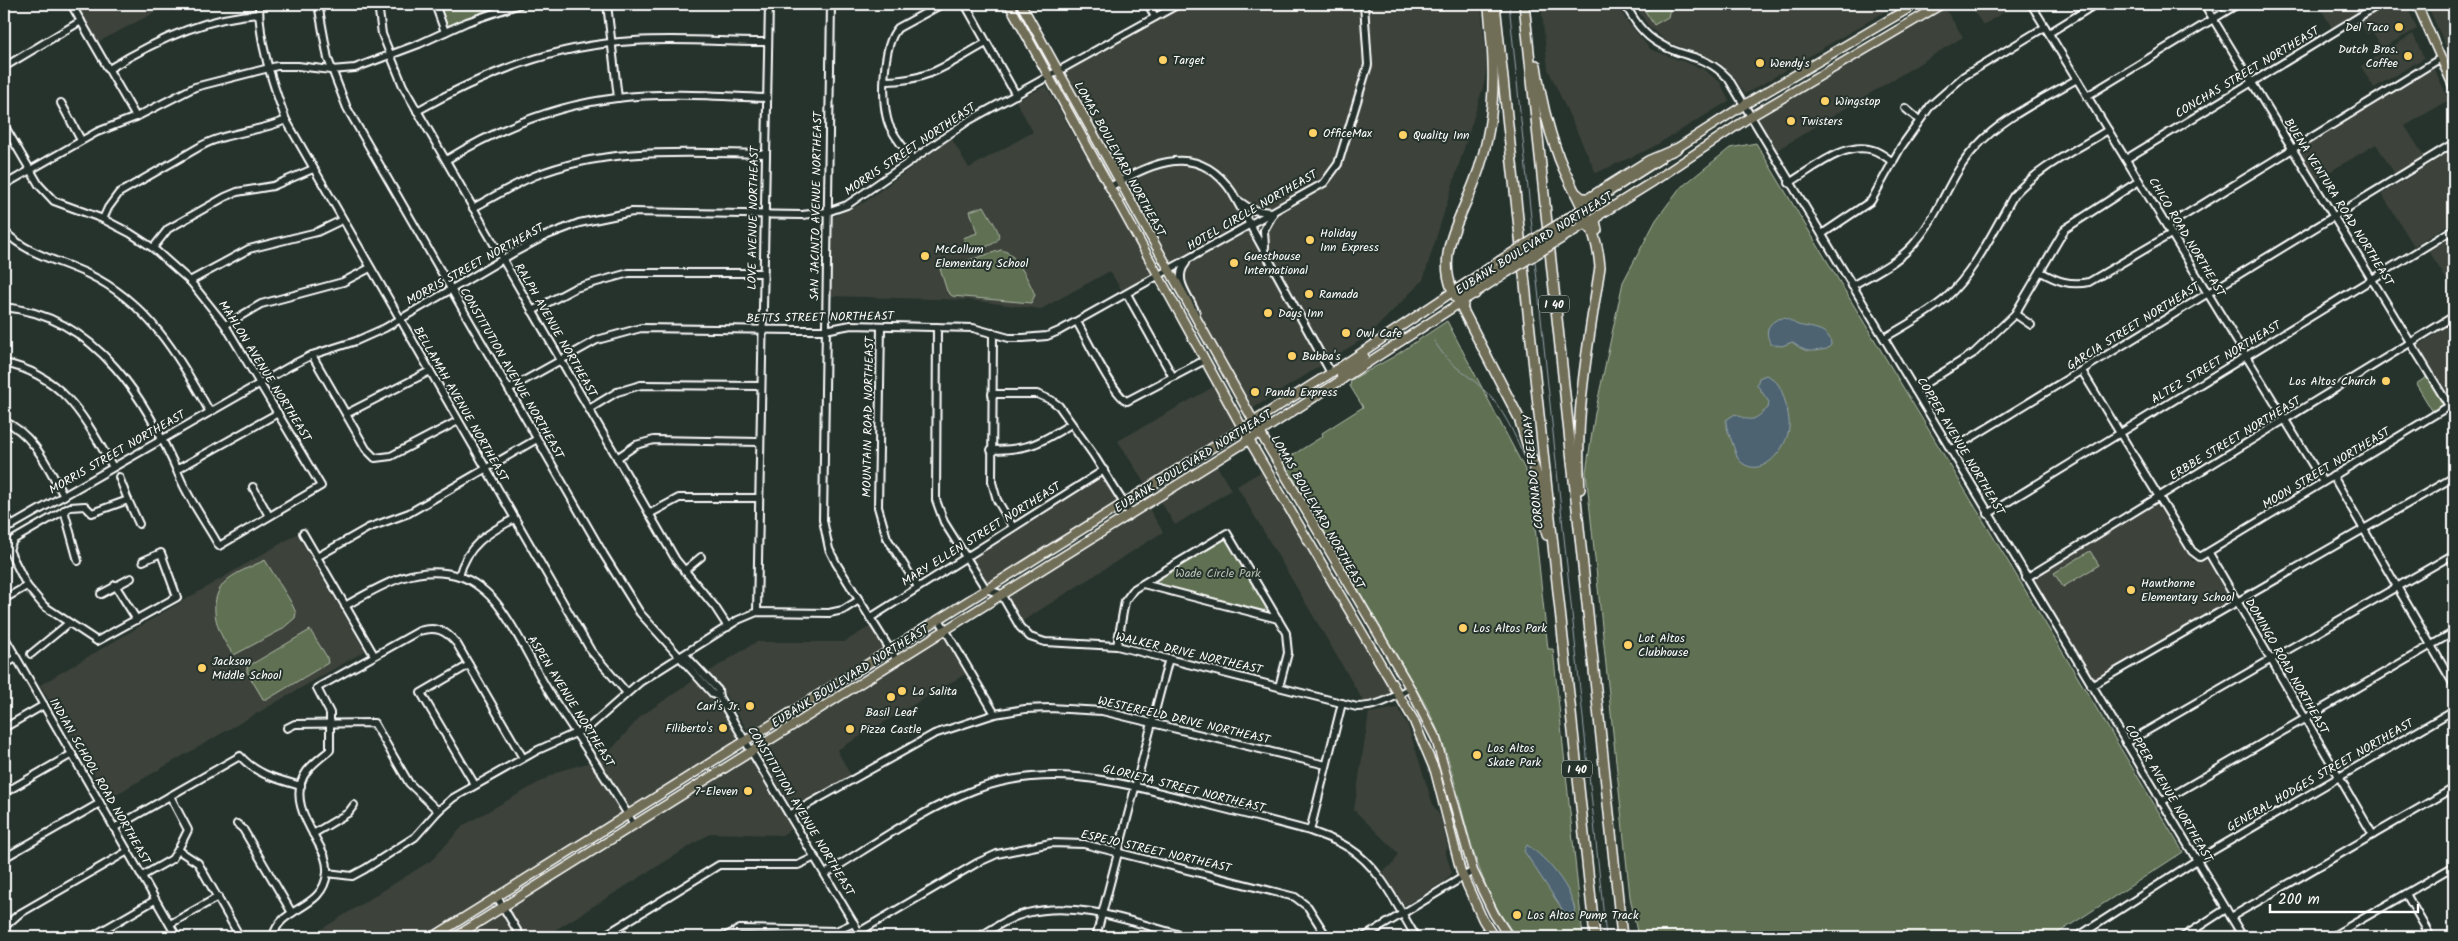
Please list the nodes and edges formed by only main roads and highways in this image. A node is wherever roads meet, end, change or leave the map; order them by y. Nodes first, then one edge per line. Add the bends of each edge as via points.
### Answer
1 (1009, 4) edge
2 (1021, 4) edge
3 (1489, 4) edge
4 (1495, 4) edge
5 (1525, 4) edge
6 (1916, 4) edge
7 (1942, 4) edge
8 (2417, 4) edge
9 (2454, 88) edge
10 (1676, 149) junction
11 (1574, 190) junction
12 (1587, 217) junction
13 (1568, 226) junction
14 (1539, 236) joint
15 (1534, 256) joint
16 (1500, 269) junction
17 (1475, 294) joint
18 (1457, 296) junction
19 (1383, 337) junction
20 (1341, 381) junction
21 (1254, 421) junction
22 (1242, 428) junction
23 (1260, 433) junction
24 (1249, 440) junction
25 (1304, 535) junction
26 (1059, 544) junction
27 (1065, 554) junction
28 (1335, 564) junction
29 (1558, 600) junction
30 (1588, 604) junction
31 (796, 709) junction
32 (803, 719) junction
33 (682, 781) junction
34 (688, 791) junction
35 (570, 851) junction
36 (576, 861) junction
37 (433, 937) edge
38 (455, 937) edge
39 (1494, 937) edge
40 (1509, 937) edge
41 (1595, 937) edge
42 (1622, 937) edge

1 - 22 main road, LOMAS BOULEVARD NORTHEAST
2 - 21 main road, LOMAS BOULEVARD NORTHEAST
3 - 18 highway via 1494,81 1489,127 1478,173 1451,236 1448,263
4 - 29 highway, CORONADO FREEWAY / I 40
5 - 11 highway via 1544,107 1559,158
5 - 30 highway, I 40
6 - 10 main road, EUBANK BOULEVARD NORTHEAST
7 - 12 main road, EUBANK BOULEVARD NORTHEAST
8 - 9 main road
10 - 11 highway via 1589,198 1582,198
10 - 12 main road, EUBANK BOULEVARD NORTHEAST
11 - 12 highway
12 - 13 highway
12 - 30 highway via 1601,245 1579,453
13 - 14 main road, EUBANK BOULEVARD NORTHEAST, bridge
13 - 15 highway, bridge via 1541,244
14 - 16 highway, bridge via 1530,249
15 - 16 main road, EUBANK BOULEVARD NORTHEAST, bridge
16 - 17 main road, EUBANK BOULEVARD NORTHEAST
16 - 18 highway
17 - 18 highway
18 - 19 main road, EUBANK BOULEVARD NORTHEAST
18 - 20 main road, EUBANK BOULEVARD NORTHEAST
18 - 29 highway via 1527,440 1537,476
19 - 20 main road via 1341,373
19 - 21 main road, EUBANK BOULEVARD NORTHEAST
20 - 23 main road, EUBANK BOULEVARD NORTHEAST
21 - 22 main road, EUBANK BOULEVARD NORTHEAST
21 - 23 main road, LOMAS BOULEVARD NORTHEAST
22 - 24 main road, LOMAS BOULEVARD NORTHEAST
22 - 26 main road, EUBANK BOULEVARD NORTHEAST
23 - 24 main road, EUBANK BOULEVARD NORTHEAST
23 - 28 main road, LOMAS BOULEVARD NORTHEAST
24 - 25 main road, LOMAS BOULEVARD NORTHEAST
24 - 27 main road, EUBANK BOULEVARD NORTHEAST
25 - 28 main road via 1312,533 1326,557
25 - 39 main road, LOMAS BOULEVARD NORTHEAST via 1413,719 1435,771 1464,878
26 - 27 main road
26 - 31 main road, EUBANK BOULEVARD NORTHEAST
27 - 32 main road, EUBANK BOULEVARD NORTHEAST
28 - 40 main road, LOMAS BOULEVARD NORTHEAST via 1410,688 1436,739 1472,871
29 - 41 highway, CORONADO FREEWAY / I 40
30 - 42 highway, I 40
31 - 32 main road
31 - 33 main road, EUBANK BOULEVARD NORTHEAST
32 - 34 main road, EUBANK BOULEVARD NORTHEAST
33 - 34 main road
33 - 35 main road, EUBANK BOULEVARD NORTHEAST
34 - 36 main road, EUBANK BOULEVARD NORTHEAST
35 - 36 main road
35 - 37 main road, EUBANK BOULEVARD NORTHEAST
36 - 38 main road, EUBANK BOULEVARD NORTHEAST

